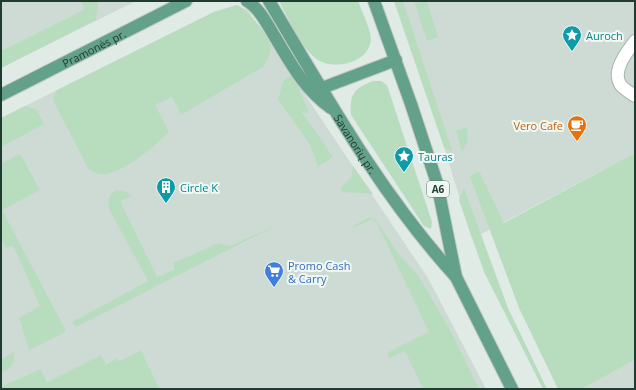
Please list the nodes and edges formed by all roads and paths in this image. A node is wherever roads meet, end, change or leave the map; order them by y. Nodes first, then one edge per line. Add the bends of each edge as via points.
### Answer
1 (186, 1) edge
2 (247, 1) edge
3 (269, 1) edge
4 (374, 1) edge
5 (635, 41) edge
6 (396, 60) junction
7 (322, 88) junction
8 (1, 94) edge
9 (635, 96) edge
10 (336, 111) junction
11 (456, 277) junction
12 (512, 389) edge

1 - 8 main road, Pramonės pr.
2 - 10 main road via 262,16 306,87 319,100
3 - 7 main road, Savanorių pr. / A6
4 - 6 main road, Savanorių pr. / A6
5 - 9 street via 623,58 618,78 621,85
6 - 7 main road
6 - 11 main road, Savanorių pr. / A6 via 437,183
7 - 10 main road, Savanorių pr. / A6
10 - 11 main road, Savanorių pr. / A6 via 398,206 429,248
11 - 12 main road, Savanorių pr. / A6

